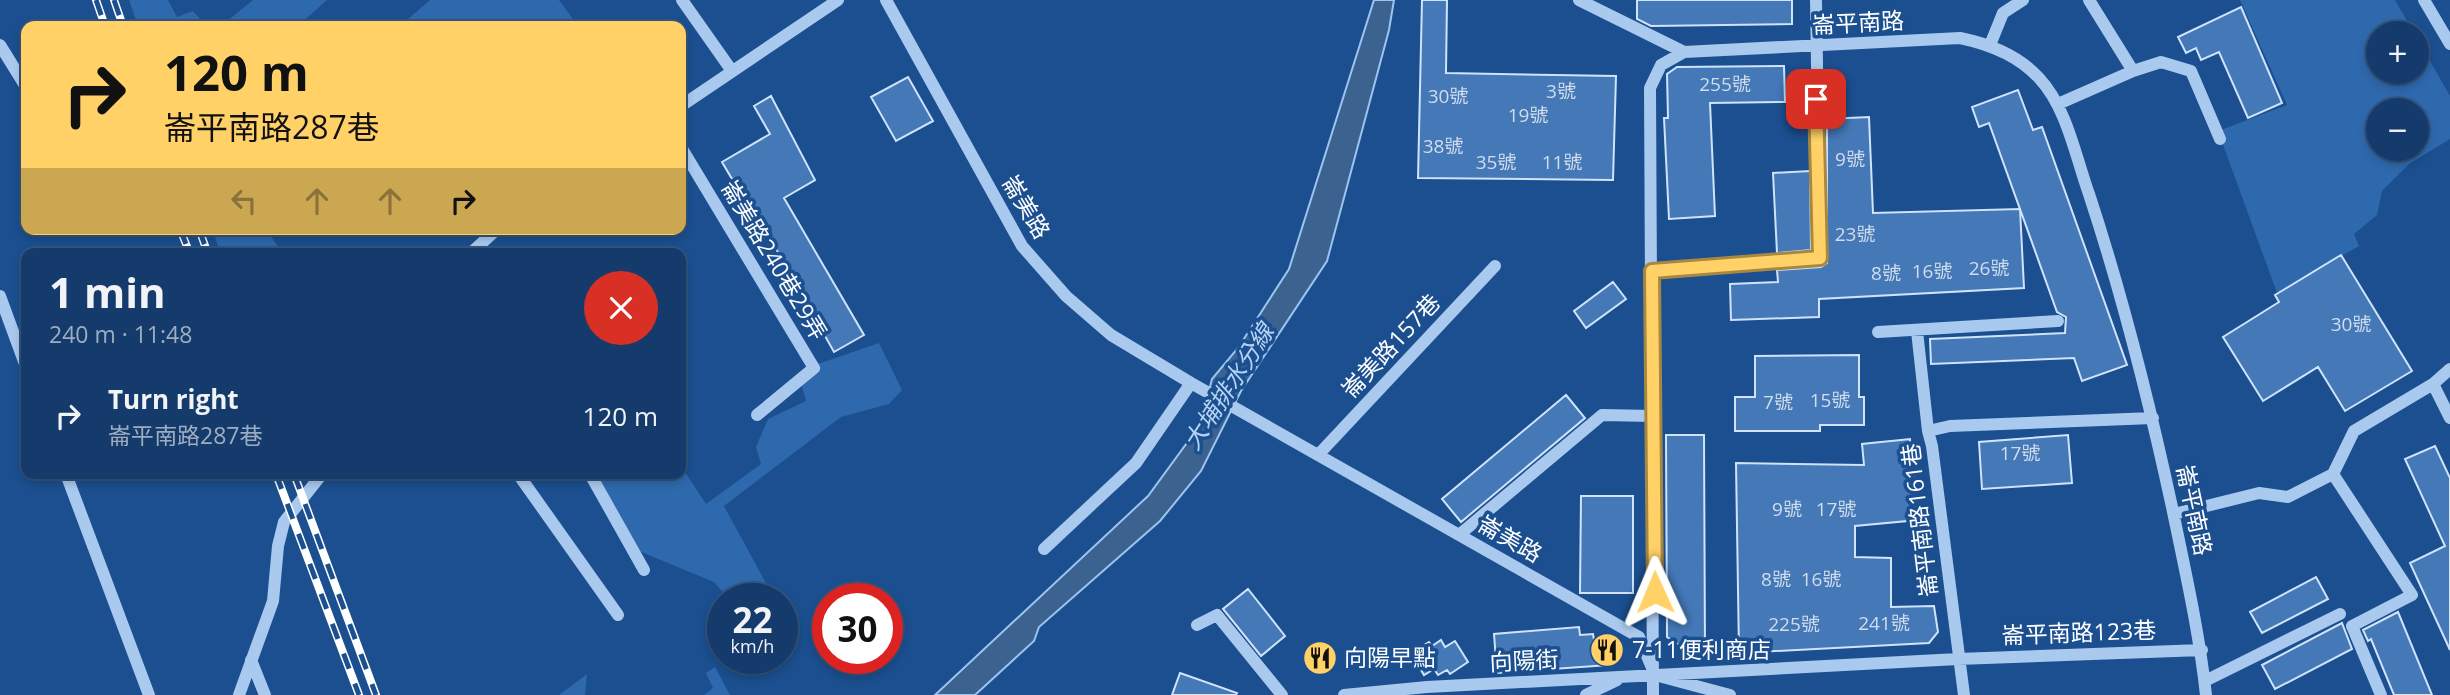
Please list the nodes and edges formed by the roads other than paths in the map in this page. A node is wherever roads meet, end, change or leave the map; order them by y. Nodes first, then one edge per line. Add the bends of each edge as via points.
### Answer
1 (682, 0) edge
2 (838, 0) edge
3 (886, 0) edge
4 (1579, 0) edge
5 (1816, 0) edge
6 (2023, 0) edge
7 (2089, 0) edge
8 (2424, 0) edge
9 (2450, 44) edge
10 (0, 45) edge
11 (1990, 45) junction
12 (1815, 46) junction
13 (1684, 52) junction
14 (732, 71) junction
15 (2133, 71) junction
16 (21, 79) edge
17 (686, 103) edge
18 (2058, 104) junction
19 (2220, 139) dead end
20 (686, 155) edge
21 (491, 235) edge
22 (476, 248) edge
23 (1494, 266) dead end
24 (1652, 271) junction
25 (0, 296) edge
26 (2058, 321) dead end
27 (1917, 331) junction
28 (1878, 332) dead end
29 (21, 353) edge
30 (2450, 369) edge
31 (1191, 383) junction
32 (2434, 384) junction
33 (758, 415) dead end
34 (1653, 416) junction
35 (2153, 418) junction
36 (2450, 418) edge
37 (1928, 431) junction
38 (1318, 455) junction
39 (2333, 474) junction
40 (68, 479) edge
41 (318, 479) edge
42 (522, 479) edge
43 (593, 479) edge
44 (2174, 514) junction
45 (1459, 535) junction
46 (1044, 549) dead end
47 (644, 570) dead end
48 (2340, 614) dead end
49 (618, 615) dead end
50 (1197, 625) dead end
51 (2202, 650) junction
52 (1958, 659) junction
53 (251, 660) junction
54 (1655, 675) junction
55 (1623, 677) junction
56 (2204, 681) junction
57 (1468, 685) junction
58 (149, 695) edge
59 (239, 695) edge
60 (265, 695) edge
61 (1282, 695) edge
62 (1344, 695) edge
63 (1493, 695) edge
64 (1586, 695) edge
65 (1653, 695) edge
66 (1730, 695) edge
67 (1964, 695) edge
68 (2206, 695) edge
69 (2381, 695) edge

1 - 14 street
2 - 14 street
3 - 31 street, 崙美路 via 1022,246 1066,296 1111,335
4 - 13 street
5 - 12 street
6 - 11 street via 2003,13
7 - 15 street
8 - 9 street
10 - 16 street
11 - 12 street, 崙平南路 via 1959,38
11 - 18 street, 崙平南路 via 2039,77
12 - 13 street, 崙平南路
12 - 24 street via 1820,258
13 - 24 street via 1661,65 1650,88
14 - 17 street
15 - 18 street
15 - 19 street via 2161,62 2191,71
18 - 35 street, 崙平南路 via 2117,277
20 - 33 street, 崙美路240巷29弄 via 814,368
21 - 22 street
23 - 38 street, 崙美路157巷
24 - 34 street
25 - 29 street
26 - 27 street
27 - 28 street
27 - 37 street
30 - 32 street
31 - 38 street, 崙美路
31 - 46 street via 1136,463
32 - 36 street
32 - 39 street via 2354,431
34 - 45 street via 1602,415
34 - 54 street
35 - 37 street, 崙平南路161巷 via 1950,426
35 - 44 street, 崙平南路
37 - 52 street, 崙平南路161巷
38 - 45 street, 崙美路
39 - 44 street via 2288,497 2259,493
39 - 69 street via 2412,595 2353,626
40 - 58 street
41 - 53 street via 284,522 273,601
42 - 49 street
43 - 47 street
44 - 51 street, 崙平南路
45 - 54 street, 崙美路 via 1639,637
48 - 56 street
50 - 61 street via 1217,615
51 - 52 street, 崙平南路123巷
51 - 56 street, 崙平南路
52 - 54 street, 向陽街
52 - 67 street, 崙平南路161巷
53 - 59 street
53 - 60 street
54 - 55 street, 向陽街
54 - 65 street
54 - 66 street
55 - 57 street, 向陽街
55 - 64 street
56 - 68 street, 崙平南路
57 - 62 street, 向陽街
57 - 63 street

